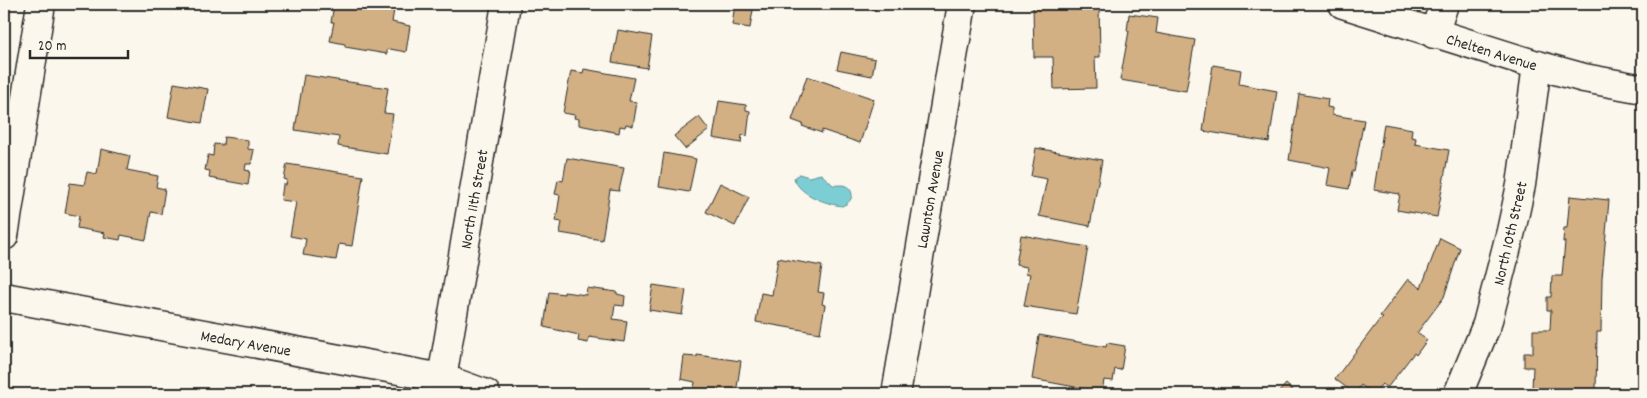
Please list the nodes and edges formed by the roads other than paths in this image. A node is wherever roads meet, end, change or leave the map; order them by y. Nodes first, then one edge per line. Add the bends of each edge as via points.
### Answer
1 (42, 4) edge
2 (506, 4) edge
3 (962, 4) edge
4 (1342, 4) edge
5 (1444, 4) edge
6 (1434, 34) junction
7 (1537, 65) junction
8 (1643, 88) edge
9 (4, 236) edge
10 (4, 297) edge
11 (443, 386) edge
12 (486, 394) edge
13 (896, 394) edge
14 (1458, 394) edge

1 - 9 street
2 - 11 street, North 11th Street
3 - 13 street, Lawnton Avenue
4 - 6 street, Chelten Avenue
5 - 6 street
6 - 7 street, Chelten Avenue
7 - 8 street, Chelten Avenue via 1584,78
7 - 14 street, North 10th Street via 1521,185 1511,231 1487,324
10 - 11 street, Medary Avenue
11 - 12 street, Medary Avenue

